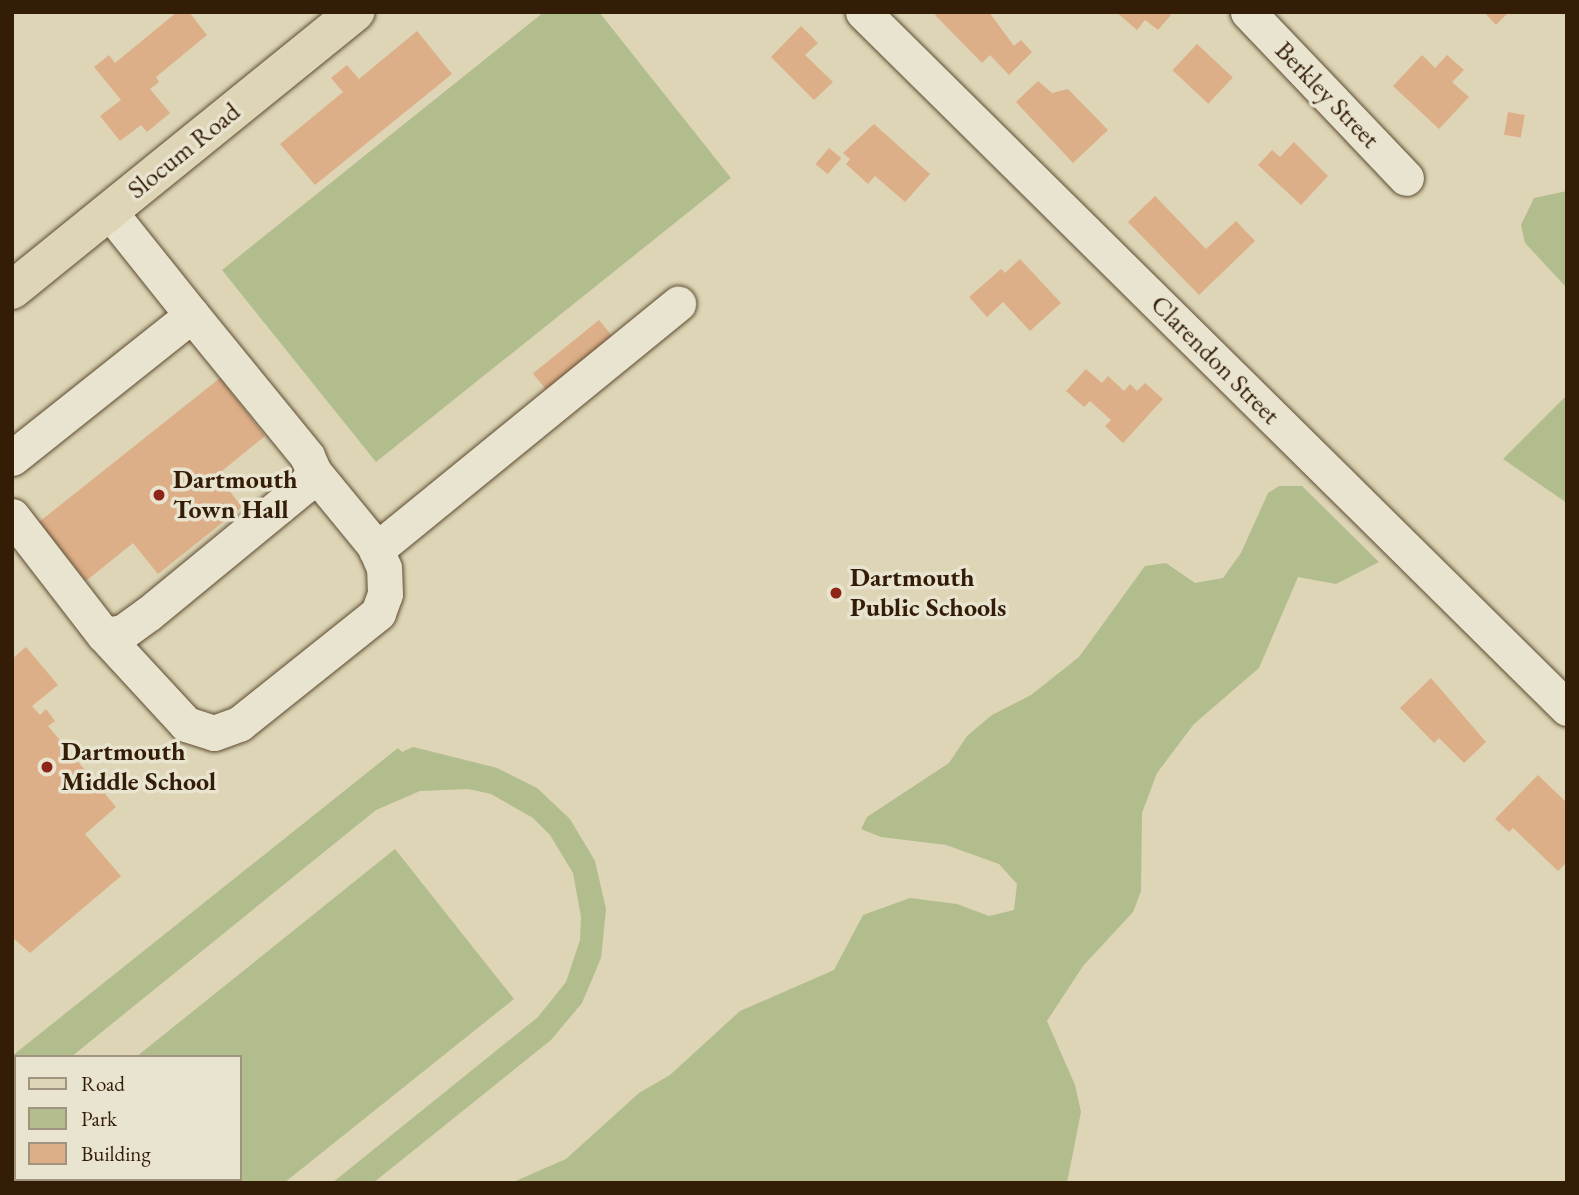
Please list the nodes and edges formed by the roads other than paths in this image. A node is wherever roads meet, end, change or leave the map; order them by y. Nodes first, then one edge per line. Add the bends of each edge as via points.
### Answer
1 (355, 12) edge
2 (863, 12) edge
3 (1248, 12) edge
4 (1406, 178) dead end
5 (109, 211) junction
6 (12, 290) edge
7 (678, 304) dead end
8 (192, 315) junction
9 (12, 458) edge
10 (314, 472) junction
11 (12, 516) edge
12 (376, 550) junction
13 (103, 635) junction
14 (1567, 708) edge

1 - 5 main road, Slocum Road
2 - 14 street, Clarendon Street
3 - 4 street, Berkley Street
5 - 6 main road, Slocum Road
5 - 8 street
7 - 12 street
8 - 9 street
8 - 10 street via 307,456
10 - 12 street
10 - 13 street via 304,486 152,611 123,632
11 - 13 street
12 - 13 street via 384,568 385,594 378,613 239,724 214,733 186,724

